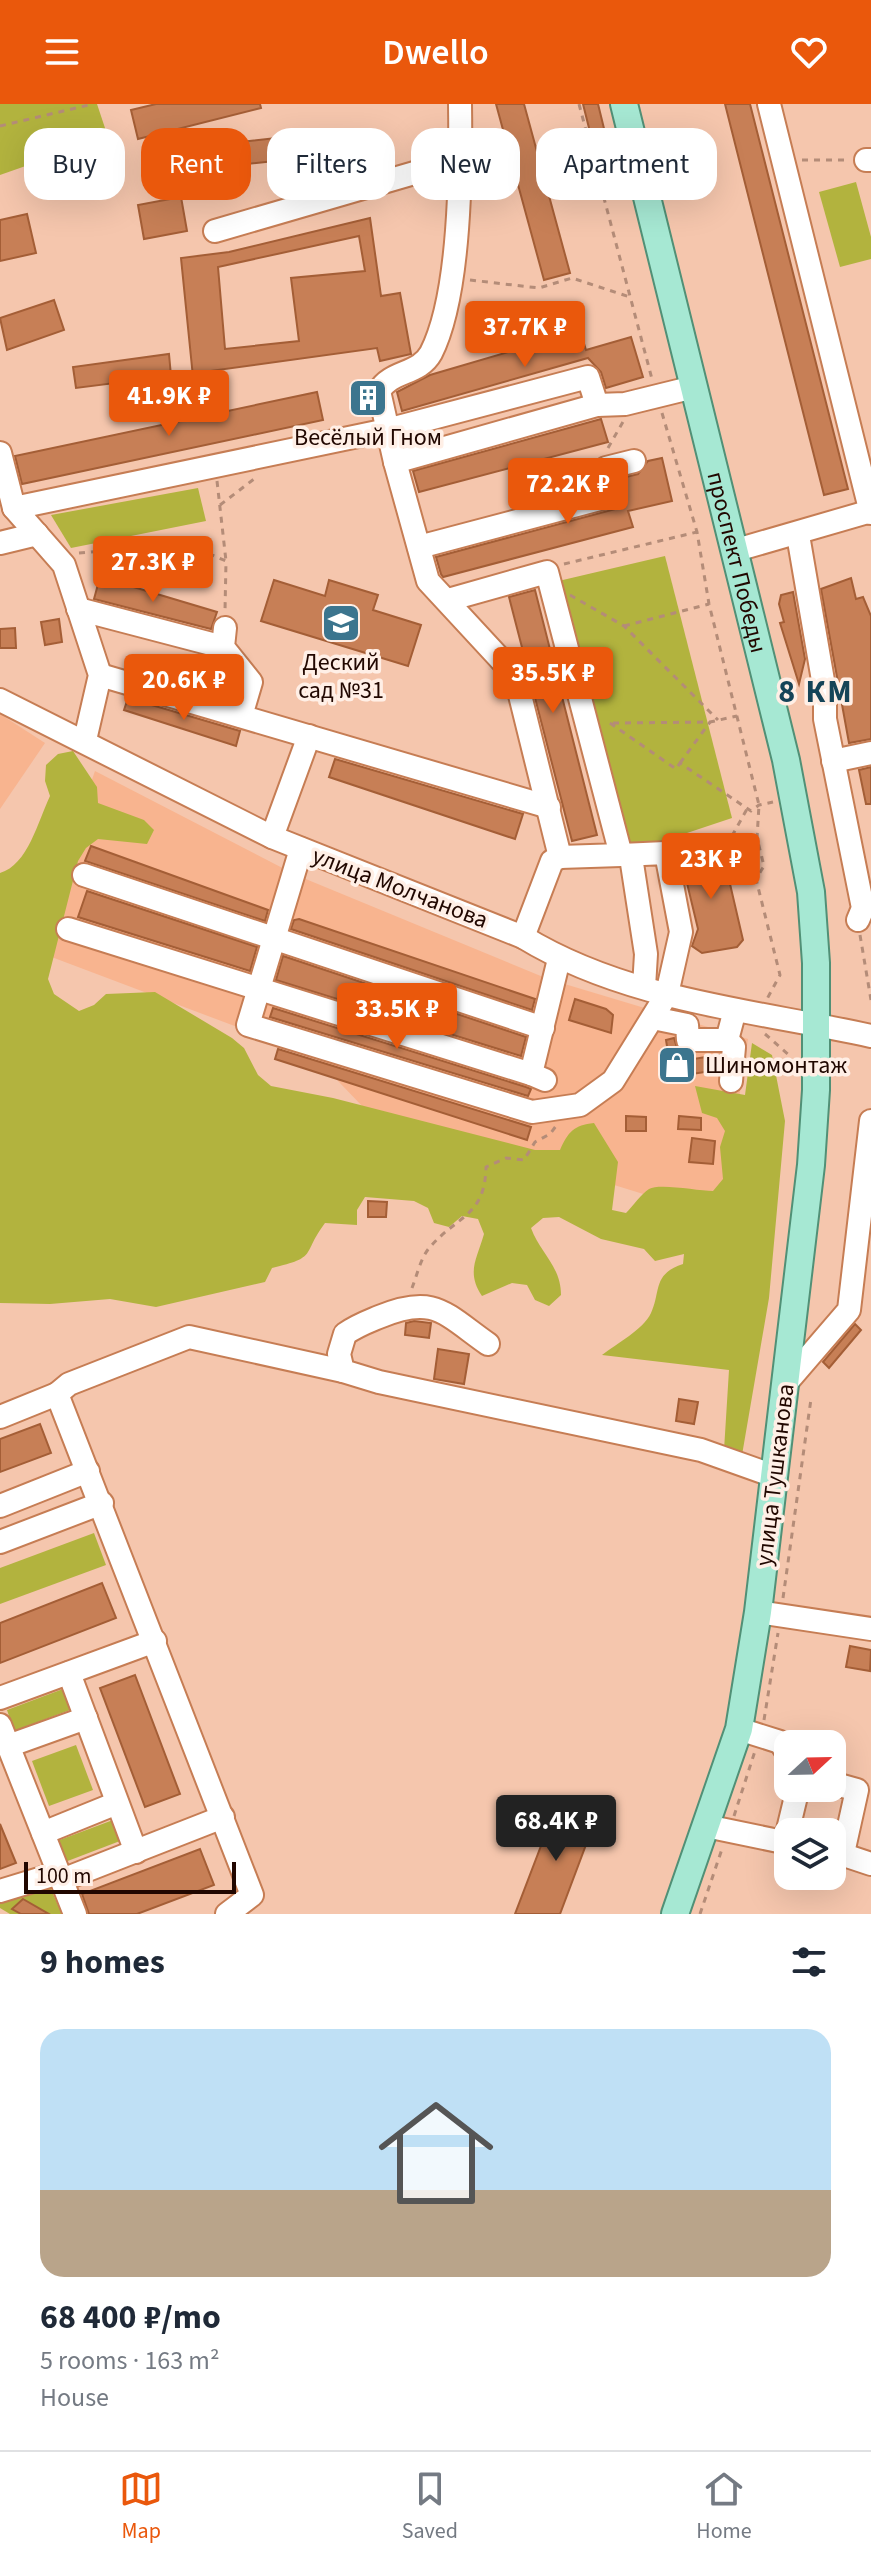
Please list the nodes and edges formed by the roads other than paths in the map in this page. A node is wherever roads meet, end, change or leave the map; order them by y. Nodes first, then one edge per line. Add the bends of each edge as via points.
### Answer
1 (460, 104) edge
2 (624, 104) edge
3 (769, 104) edge
4 (460, 128) edge
5 (411, 174) edge
6 (456, 200) edge
7 (215, 231) dead end
8 (694, 387) junction
9 (597, 405) junction
10 (387, 430) junction
11 (0, 453) edge
12 (634, 461) dead end
13 (395, 462) junction
14 (14, 508) junction
15 (871, 512) edge
16 (37, 534) junction
17 (798, 535) junction
18 (0, 543) edge
19 (419, 547) junction
20 (733, 551) junction
21 (448, 600) junction
22 (78, 609) junction
23 (100, 675) junction
24 (0, 700) edge
25 (241, 716) junction
26 (309, 736) junction
27 (85, 740) junction
28 (871, 753) edge
29 (833, 761) junction
30 (549, 807) junction
31 (272, 837) junction
32 (301, 849) junction
33 (626, 856) junction
34 (560, 857) junction
35 (84, 875) dead end
36 (864, 913) edge
37 (68, 929) dead end
38 (275, 937) junction
39 (523, 937) junction
40 (559, 959) junction
41 (644, 987) junction
42 (261, 988) junction
43 (667, 994) junction
44 (735, 1010) junction
45 (653, 1018) junction
46 (818, 1024) junction
47 (543, 1028) junction
48 (871, 1036) edge
49 (727, 1040) junction
50 (731, 1081) dead end
51 (871, 1121) edge
52 (871, 1301) edge
53 (849, 1310) junction
54 (488, 1344) dead end
55 (343, 1371) junction
56 (787, 1382) junction
57 (57, 1394) junction
58 (0, 1417) edge
59 (88, 1471) junction
60 (774, 1476) junction
61 (102, 1503) junction
62 (0, 1506) edge
63 (0, 1542) edge
64 (758, 1612) junction
65 (871, 1629) edge
66 (155, 1641) junction
67 (69, 1673) junction
68 (0, 1698) edge
69 (86, 1718) junction
70 (739, 1729) junction
71 (774, 1740) edge
72 (5, 1745) edge
73 (846, 1787) edge
74 (117, 1803) junction
75 (223, 1817) junction
76 (706, 1826) junction
77 (846, 1826) edge
78 (43, 1833) junction
79 (774, 1840) edge
80 (136, 1852) junction
81 (846, 1855) edge
82 (871, 1864) edge
83 (61, 1877) junction
84 (0, 1891) edge
85 (75, 1914) edge
86 (227, 1914) edge
87 (675, 1914) edge

1 - 4 street
2 - 8 main road, проспект Победы
3 - 15 street
5 - 7 street
6 - 10 street via 451,278 432,350 424,363 385,380 379,391
8 - 9 street via 625,404
8 - 20 main road, проспект Победы
9 - 10 street via 588,377
9 - 13 street
10 - 13 street
10 - 14 street
11 - 14 street
12 - 19 street via 606,468 611,496
13 - 19 street
14 - 16 street
15 - 17 street
16 - 18 street
16 - 22 street via 64,565
17 - 20 street
17 - 29 street
19 - 21 street via 428,581
20 - 46 main road, проспект Победы via 800,830 811,892
21 - 30 street via 515,675
21 - 33 street via 547,572
22 - 23 street
22 - 25 street via 224,637 251,682
23 - 25 street
23 - 27 street
24 - 27 street, улица Молчанова
25 - 26 street
26 - 30 street
26 - 31 street
27 - 31 street, улица Молчанова
28 - 29 street
29 - 36 street
30 - 34 street
31 - 32 street, улица Молчанова
32 - 38 street
32 - 39 street, улица Молчанова
33 - 34 street
33 - 41 street via 646,954
33 - 43 street via 666,853 681,932
34 - 39 street via 552,861
35 - 38 street
37 - 42 street
38 - 42 street
38 - 47 street
39 - 40 street, улица Молчанова
40 - 41 street, улица Молчанова
40 - 47 street
41 - 43 street, улица Молчанова
42 - 45 street via 248,1025 532,1112 567,1110 589,1100 613,1081
42 - 47 street via 538,1077
43 - 44 street, улица Молчанова
43 - 45 street
44 - 46 street, улица Молчанова
44 - 49 street
45 - 49 street via 687,1025 688,1040
46 - 48 street, улица Молчанова
46 - 56 main road, улица Тушканова via 811,1165
49 - 50 street via 734,1047
51 - 53 street
52 - 53 street
53 - 56 street
54 - 55 street via 438,1310 400,1306 345,1334 339,1354
55 - 57 street via 189,1337 69,1384
55 - 60 street via 701,1450
56 - 60 main road, улица Тушканова
57 - 58 street
57 - 59 street
59 - 61 street
59 - 62 street
60 - 64 main road, улица Тушканова
61 - 63 street
61 - 66 street
64 - 65 street
64 - 70 main road, улица Тушканова
66 - 67 street
66 - 75 street
67 - 68 street
67 - 69 street
69 - 72 street
69 - 74 street
70 - 71 street
70 - 76 main road, улица Тушканова
72 - 78 street
73 - 77 street via 857,1790
74 - 78 street
74 - 80 street
75 - 80 street
75 - 86 street via 252,1895
76 - 79 street
76 - 87 main road, улица Тушканова
78 - 83 street
80 - 83 street
81 - 82 street
83 - 84 street
83 - 85 street

